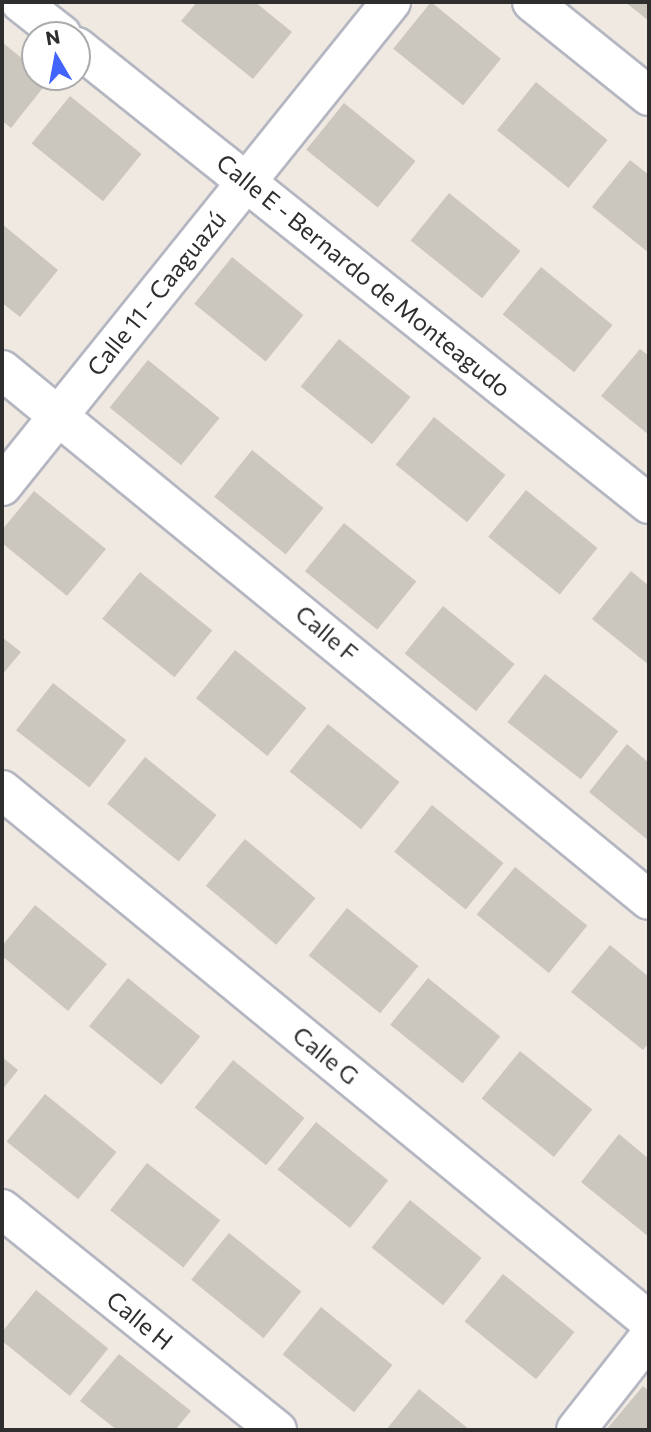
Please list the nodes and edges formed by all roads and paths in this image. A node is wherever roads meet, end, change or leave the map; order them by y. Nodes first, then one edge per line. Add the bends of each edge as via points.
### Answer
1 (20, 2) edge
2 (391, 2) edge
3 (533, 2) edge
4 (44, 21) edge
5 (91, 58) edge
6 (649, 96) edge
7 (246, 181) junction
8 (2, 370) edge
9 (60, 413) junction
10 (2, 486) edge
11 (649, 504) edge
12 (2, 790) edge
13 (649, 900) edge
14 (2, 1209) edge
15 (649, 1321) edge
16 (649, 1337) edge
17 (277, 1430) edge
18 (576, 1430) edge

1 - 4 street
2 - 7 street, Calle 11 - Caaguazú
3 - 6 street
5 - 7 street, Calle E - Bernardo de Monteagudo
7 - 9 street, Calle 11 - Caaguazú
7 - 11 street, Calle E - Bernardo de Monteagudo
8 - 9 street, Calle F
9 - 10 street, Calle 11 - Caaguazú
9 - 13 street, Calle F
12 - 15 street, Calle G
14 - 17 street, Calle H
16 - 18 street

